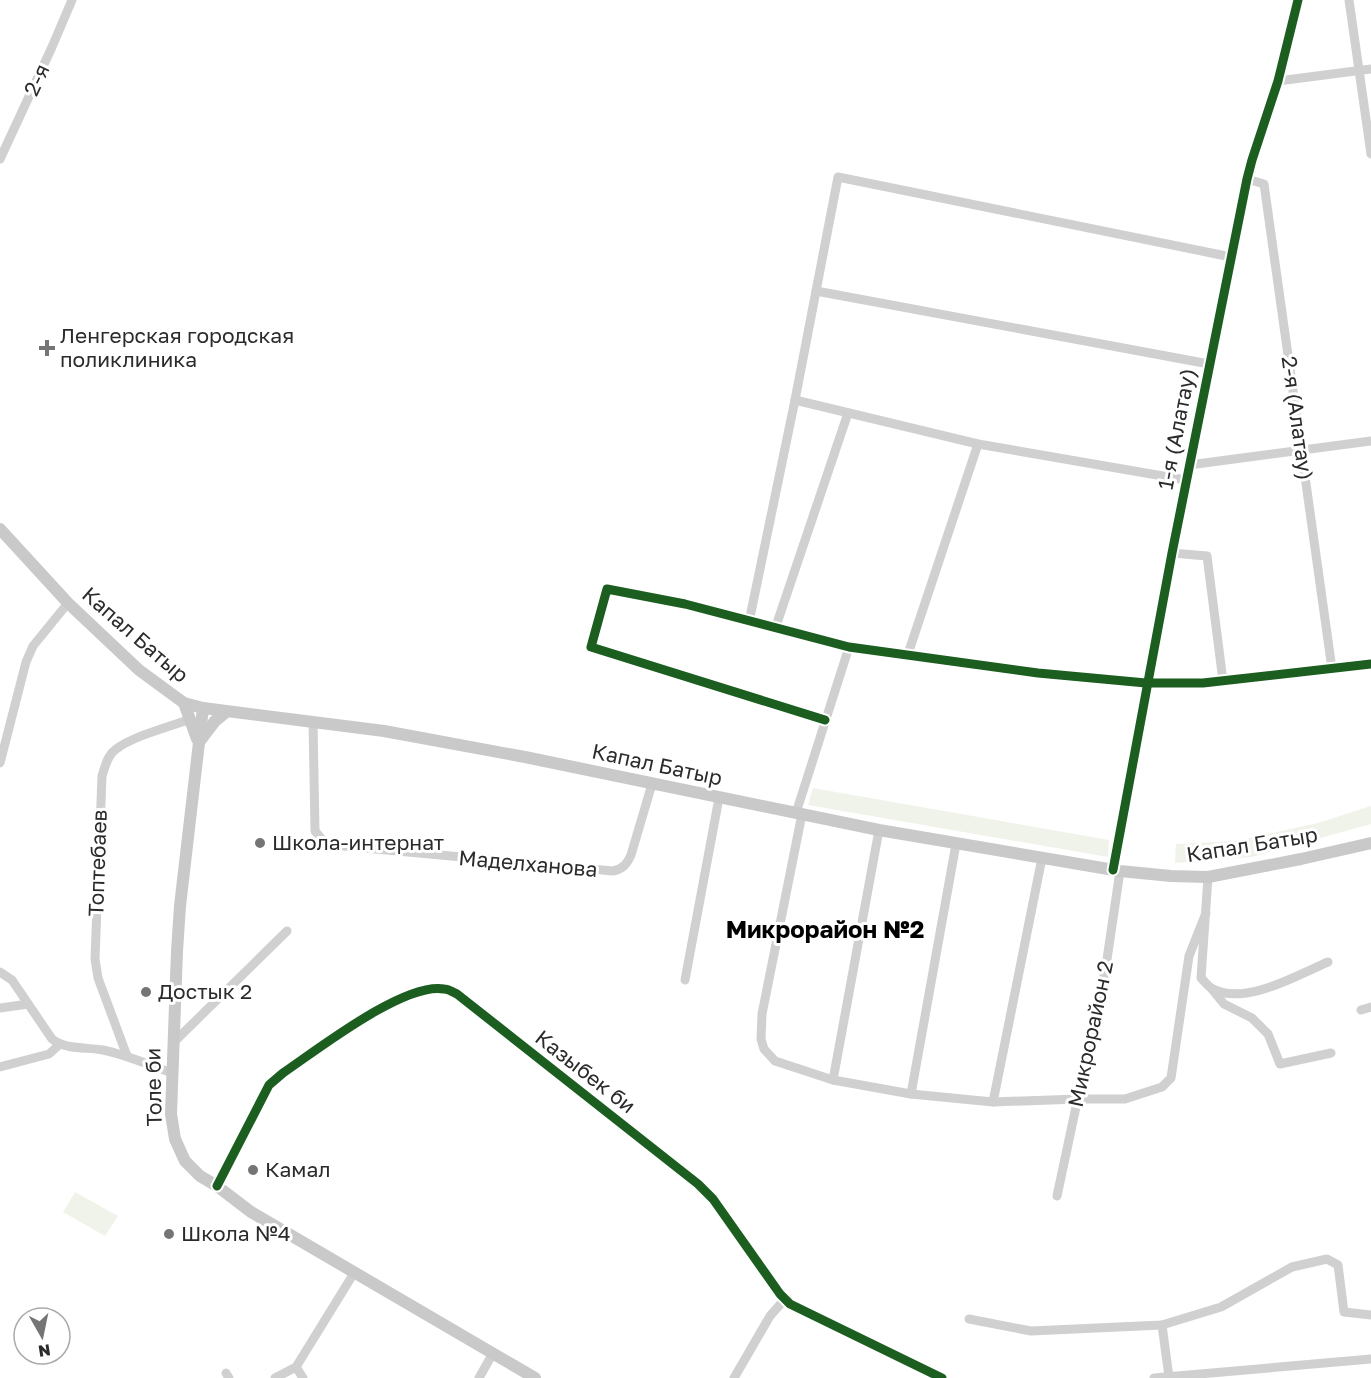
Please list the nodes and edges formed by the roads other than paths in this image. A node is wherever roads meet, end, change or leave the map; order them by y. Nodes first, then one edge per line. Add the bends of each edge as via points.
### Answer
1 (72, 0) edge
2 (1298, 0) edge
3 (1349, 0) edge
4 (1371, 69) edge
5 (1359, 70) junction
6 (1278, 81) junction
7 (1371, 154) edge
8 (0, 159) edge
9 (1247, 179) junction
10 (1231, 257) junction
11 (816, 291) junction
12 (1209, 364) junction
13 (795, 400) junction
14 (848, 413) junction
15 (1371, 441) edge
16 (978, 444) junction
17 (1301, 450) junction
18 (1189, 465) junction
19 (1186, 480) junction
20 (0, 529) edge
21 (1172, 553) junction
22 (68, 603) junction
23 (749, 622) junction
24 (776, 629) junction
25 (849, 647) junction
26 (908, 654) junction
27 (1371, 664) edge
28 (1332, 669) junction
29 (1223, 681) junction
30 (1146, 683) junction
31 (184, 703) junction
32 (203, 708) junction
33 (226, 712) junction
34 (191, 719) junction
35 (825, 720) junction
36 (314, 722) junction
37 (198, 743) junction
38 (0, 764) edge
39 (652, 784) junction
40 (719, 798) junction
41 (799, 814) junction
42 (879, 830) junction
43 (956, 843) junction
44 (1371, 843) edge
45 (1042, 858) junction
46 (1116, 870) junction
47 (1208, 877) junction
48 (1206, 913) junction
49 (287, 931) dead end
50 (1328, 962) dead end
51 (0, 972) edge
52 (685, 980) dead end
53 (1211, 988) junction
54 (28, 1004) junction
55 (1371, 1007) edge
56 (0, 1008) edge
57 (1361, 1010) dead end
58 (173, 1043) junction
59 (59, 1045) junction
60 (1330, 1053) dead end
61 (127, 1056) junction
62 (0, 1067) edge
63 (172, 1073) junction
64 (834, 1080) junction
65 (911, 1094) junction
66 (1078, 1099) junction
67 (993, 1102) junction
68 (217, 1186) junction
69 (1057, 1196) dead end
70 (354, 1273) junction
71 (785, 1299) junction
72 (1371, 1315) edge
73 (969, 1319) dead end
74 (1162, 1325) junction
75 (493, 1353) junction
76 (1371, 1359) edge
77 (296, 1366) junction
78 (1162, 1377) edge
79 (275, 1378) edge
80 (303, 1378) edge
81 (479, 1378) edge
82 (535, 1378) edge
83 (734, 1378) edge
84 (942, 1378) edge

1 - 8 street, 2-я
2 - 6 street, 1-я (Алатау)
3 - 5 street
4 - 5 street
5 - 6 street
5 - 7 street
6 - 9 street, 1-я (Алатау)
9 - 10 street, 1-я (Алатау)
9 - 17 street, 2-я (Алатау) via 1264,184
10 - 11 street via 838,177
10 - 12 street, 1-я (Алатау)
11 - 12 street
11 - 13 street
12 - 18 street, 1-я (Алатау)
13 - 14 street
13 - 23 street
14 - 16 street
14 - 24 street
15 - 17 street
16 - 19 street
16 - 26 street
17 - 18 street
17 - 28 street, 2-я (Алатау)
18 - 19 street, 1-я (Алатау)
19 - 21 street, 1-я (Алатау)
20 - 22 main road, Капал Батыр
21 - 29 street via 1207,556
21 - 30 street, 1-я (Алатау)
22 - 31 main road, Капал Батыр via 139,670
22 - 38 street via 33,646 26,662
23 - 24 street
23 - 35 street via 686,604 607,589 591,647
24 - 25 street
25 - 26 street
25 - 35 street
26 - 30 street via 1038,673
27 - 28 street
28 - 29 street
29 - 30 street
30 - 46 street, 1-я (Алатау)
31 - 32 main road, Капал Батыр
31 - 34 main road
32 - 33 main road, Капал Батыр
32 - 37 main road, Толе би
33 - 36 main road, Капал Батыр
33 - 37 main road
34 - 37 main road
34 - 61 street, Топтебаев via 115,750 102,776 95,958 98,978
35 - 41 street
36 - 39 main road, Капал Батыр via 384,731
36 - 39 street, Маделханова via 315,831 325,843 333,845 613,871 627,864
37 - 58 main road, Толе би via 180,906
39 - 40 main road, Капал Батыр
40 - 41 main road, Капал Батыр
40 - 52 street
41 - 42 main road, Капал Батыр
41 - 64 street via 762,1014 761,1038 764,1049 775,1061
42 - 43 main road, Капал Батыр
42 - 64 street
43 - 45 main road, Капал Батыр
43 - 65 street
44 - 47 main road, Капал Батыр
45 - 46 main road, Капал Батыр
45 - 67 street
46 - 47 main road, Капал Батыр
46 - 66 street, Микрорайон 2 via 1106,966
47 - 48 street
48 - 53 street via 1201,978
48 - 66 street via 1189,956 1171,1078 1162,1087 1125,1099
49 - 58 street
50 - 53 street via 1253,993 1232,994
51 - 54 street via 12,980
53 - 60 street via 1224,1004 1252,1018 1269,1034 1281,1064
54 - 56 street
54 - 59 street
55 - 57 street
58 - 63 main road, Толе би
59 - 61 street
59 - 62 street via 49,1054
61 - 63 street
63 - 68 main road, Толе би via 175,1139 185,1161
64 - 65 street
65 - 67 street
66 - 67 street
66 - 69 street, Микрорайон 2
68 - 70 main road, Толе би via 251,1212
68 - 71 street, Казыбек би via 269,1085 385,1004 429,989 445,989 457,994 698,1184
70 - 75 main road, Толе би
70 - 77 street
71 - 83 street via 770,1316
71 - 84 street, Казыбек би
72 - 74 street via 1344,1312 1338,1265 1327,1259 1292,1267 1221,1307
73 - 74 street via 1031,1331
74 - 78 street
75 - 81 street
75 - 82 main road, Толе би
76 - 78 street
77 - 79 street
77 - 80 street

